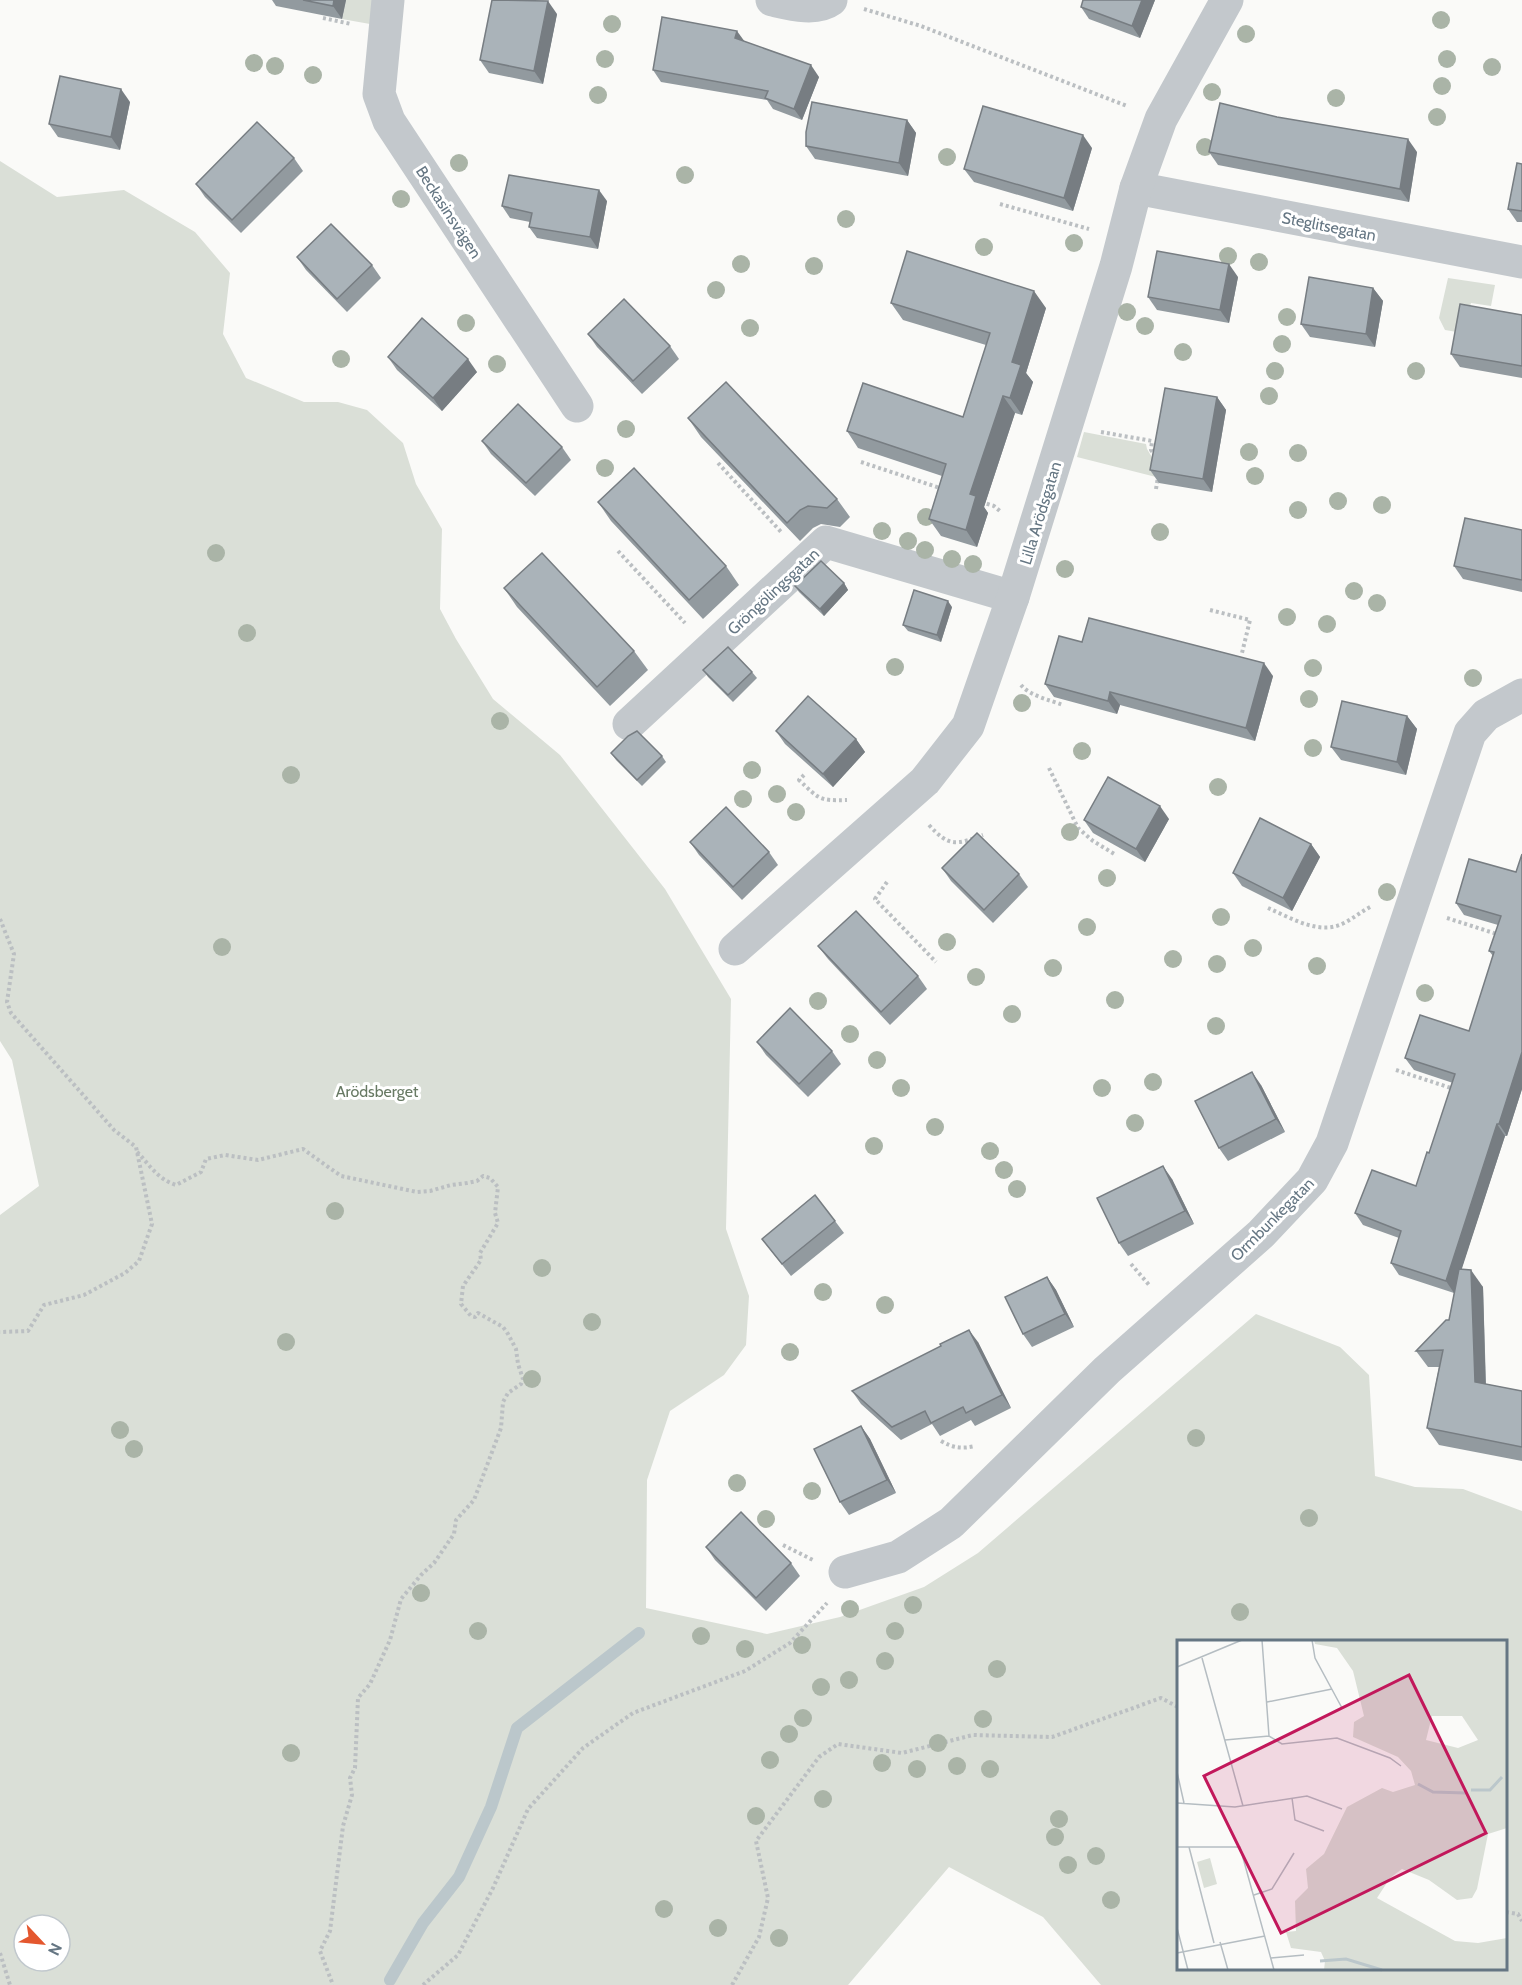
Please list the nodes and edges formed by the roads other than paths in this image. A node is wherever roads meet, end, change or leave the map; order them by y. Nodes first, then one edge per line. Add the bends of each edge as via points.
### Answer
1 (388, 0) edge
2 (772, 0) edge
3 (1227, 0) edge
4 (844, 4) edge
5 (1136, 188) junction
6 (1522, 262) edge
7 (577, 406) dead end
8 (1013, 597) junction
9 (1522, 695) edge
10 (629, 724) dead end
11 (735, 949) dead end
12 (845, 1572) road end

1 - 7 street, Beckasinsvägen via 379,94 389,121
2 - 4 street via 809,6
3 - 5 street, Lilla Arödsgatan via 1161,119
5 - 6 street, Steglitsegatan
5 - 8 street, Lilla Arödsgatan
8 - 10 street, Gröngölingsgatan via 826,542
8 - 11 street, Lilla Arödsgatan via 968,726 925,781
9 - 12 street, Ormbunkegatan via 1486,715 1470,733 1332,1143 1312,1180 1261,1234 1107,1370 951,1523 898,1557

